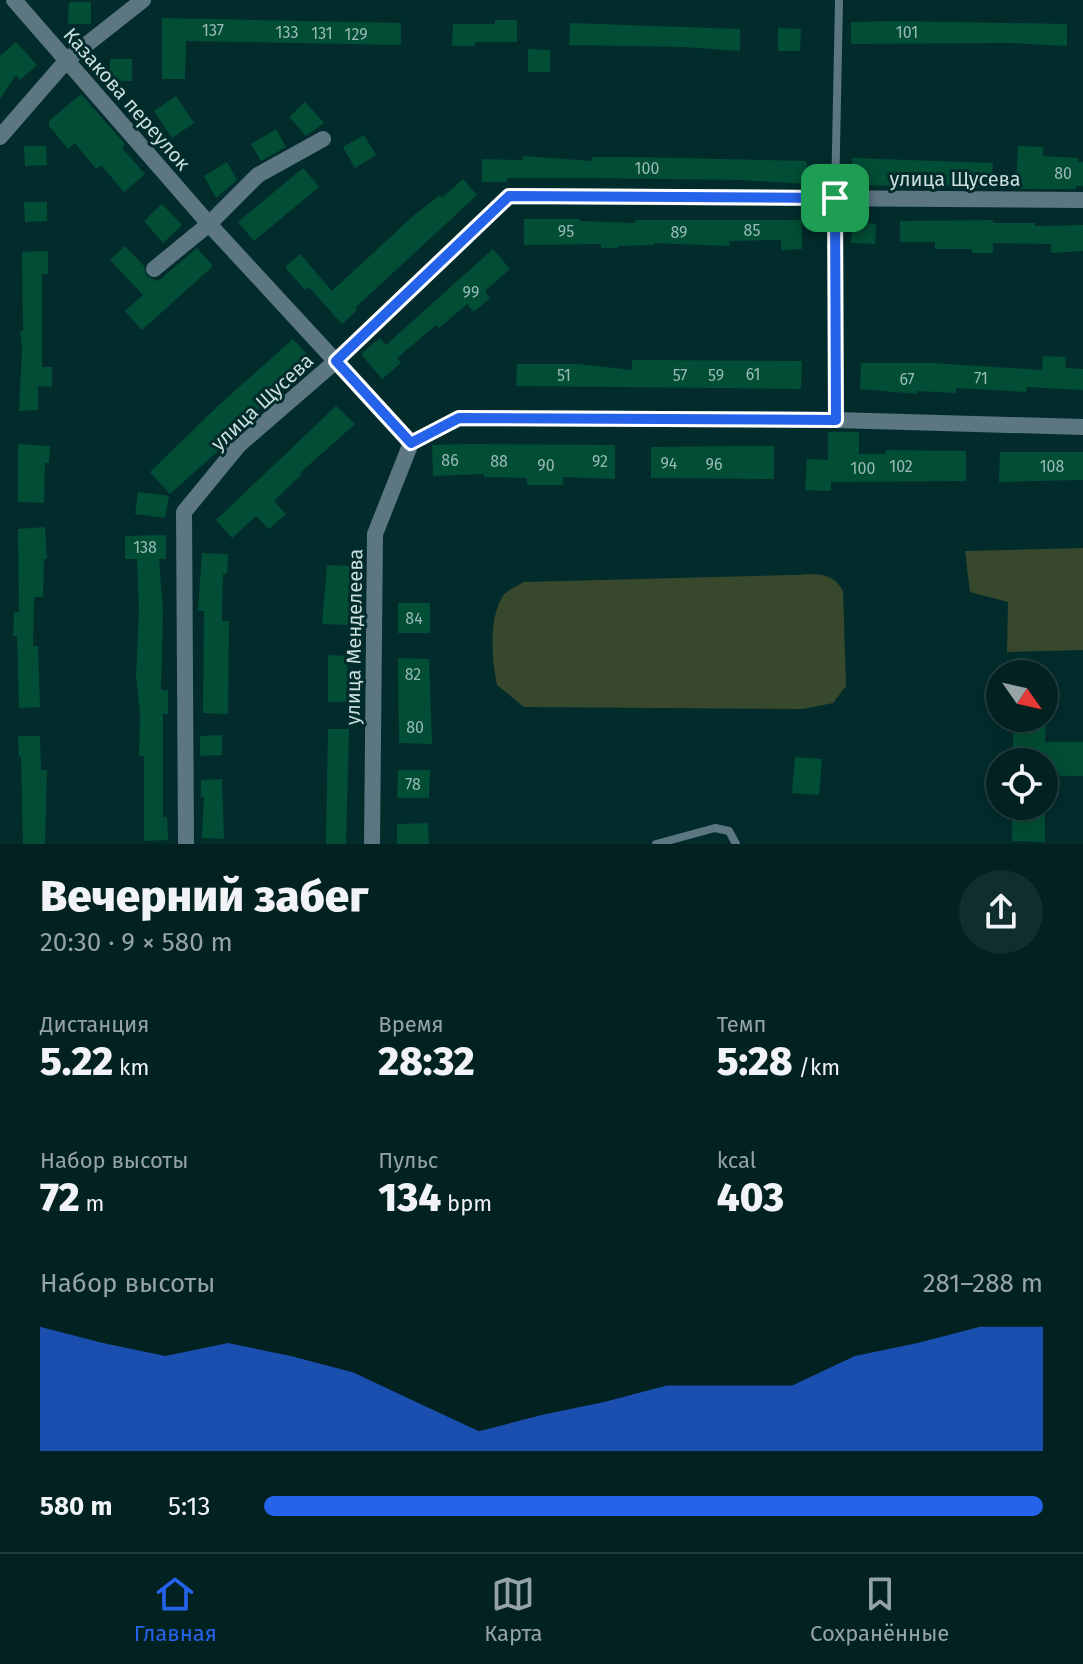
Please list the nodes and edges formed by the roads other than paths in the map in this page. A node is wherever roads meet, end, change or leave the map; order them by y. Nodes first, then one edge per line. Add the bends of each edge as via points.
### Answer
1 (14, 0) edge
2 (143, 0) edge
3 (839, 0) edge
4 (67, 60) junction
5 (0, 137) edge
6 (323, 139) dead end
7 (835, 198) junction
8 (1083, 200) edge
9 (209, 224) junction
10 (154, 269) dead end
11 (336, 361) junction
12 (836, 420) junction
13 (1083, 427) edge
14 (411, 443) junction
15 (186, 844) edge
16 (372, 844) edge
17 (656, 844) edge
18 (736, 844) edge

1 - 4 street, Казакова переулок
2 - 4 street
3 - 7 lane
4 - 5 street
4 - 9 street, Казакова переулок
6 - 9 street via 258,175
7 - 8 street, улица Щусева
7 - 11 street, улица Щусева via 509,196
7 - 12 lane
9 - 10 street
9 - 11 street, Казакова переулок
11 - 14 street, Казакова переулок
11 - 15 street, улица Щусева via 239,445 184,512
12 - 13 street
12 - 14 street via 459,418
14 - 16 street, улица Менделеева via 375,534
17 - 18 lane via 715,828 729,831

